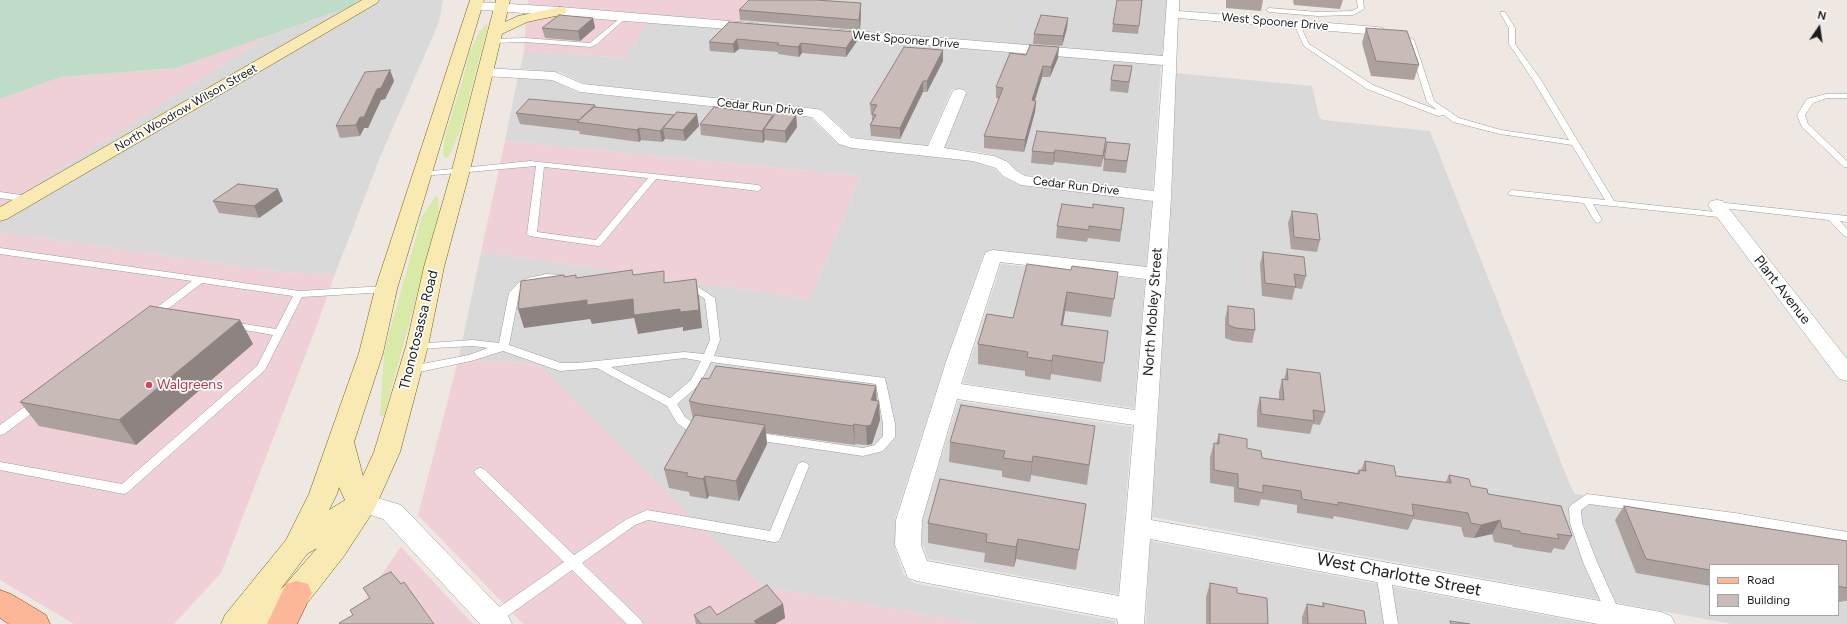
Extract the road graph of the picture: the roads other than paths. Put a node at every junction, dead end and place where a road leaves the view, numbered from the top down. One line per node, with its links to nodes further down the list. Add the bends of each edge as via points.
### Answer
1 (372, 0): 32 (main road, North Woodrow Wilson Street)
2 (1360, 0): 10 (lane, via 1361,9)
3 (477, 3): 4 (street); 26 (main road)
4 (502, 4): 7 (street); 15 (main road, Thonotosassa Road)
5 (1173, 7): 11 (street, West Spooner Drive); 16 (street, North Mobley Street)
6 (1269, 10): 10 (lane)
7 (560, 11): 9 (street); 15 (main road, via 523,19)
8 (1503, 13): 21 (lane, via 1512,28 1512,44)
9 (625, 16): 12 (street); 15 (lane, via 591,45)
10 (1320, 20): 11 (street, West Spooner Drive); 14 (street, West Spooner Drive)
11 (1297, 24): 20 (lane, via 1306,45 1370,87)
12 (767, 28)
13 (814, 32): 16 (street, West Spooner Drive)
14 (1385, 32): 20 (lane, via 1400,34 1411,40 1431,102)
15 (493, 36): 17 (main road, Thonotosassa Road)
16 (1169, 61): 31 (street, North Mobley Street)
17 (485, 72): 22 (street, Cedar Run Drive, via 555,76 580,88 816,113 845,141); 25 (main road, Thonotosassa Road)
18 (959, 93): 22 (street)
19 (1847, 96): 24 (lane, via 1826,96 1810,101 1801,115 1805,125)
20 (1456, 120): 21 (lane, via 1500,132)
21 (1575, 143): 34 (lane)
22 (934, 152): 31 (street, Cedar Run Drive, via 988,159 1002,165 1021,180)
23 (540, 164): 25 (lane); 27 (lane); 27 (lane, via 532,234 598,243)
24 (1847, 165)
25 (461, 170): 26 (lane); 53 (main road, Thonotosassa Road, via 434,267)
26 (423, 174): 46 (main road)
27 (654, 177): 28 (lane)
28 (758, 188)
29 (1512, 193): 33 (lane)
30 (0, 195): 32 (lane)
31 (1162, 197): 42 (street, North Mobley Street)
32 (28, 199): 36 (main road, North Woodrow Wilson Street)
33 (1587, 201): 34 (lane); 39 (lane)
34 (1611, 204): 35 (lane)
35 (1721, 210): 37 (lane); 58 (street, Plant Avenue)
36 (0, 215)
37 (1831, 217): 38 (lane); 40 (lane)
38 (1847, 219)
39 (1598, 220)
40 (1847, 234)
41 (0, 251): 44 (lane)
42 (1156, 274): 59 (street, via 993,256); 62 (street, North Mobley Street)
43 (575, 279): 54 (lane, via 546,277 521,285 514,293)
44 (200, 280): 47 (lane); 48 (lane)
45 (676, 285): 55 (lane, via 692,286 710,298 715,340)
46 (386, 289): 47 (lane); 66 (main road, via 371,353)
47 (299, 294): 52 (lane)
48 (156, 313): 49 (lane); 50 (lane)
49 (172, 316)
50 (144, 323)
51 (225, 324): 52 (lane)
52 (279, 333): 67 (lane, via 261,368 124,490)
53 (417, 346): 54 (lane, via 472,343); 57 (main road, Thonotosassa Road)
54 (503, 347): 56 (lane, via 560,366); 57 (lane, via 471,358)
55 (708, 358): 56 (lane, via 684,355); 61 (lane, via 695,382); 65 (lane, via 881,381 889,437 879,448 863,452)
56 (599, 365): 61 (lane)
57 (410, 370): 70 (main road, Thonotosassa Road, via 387,452)
58 (1847, 374)
59 (949, 390): 62 (street); 79 (street, via 909,520 908,545 917,570)
60 (44, 398): 63 (lane)
61 (671, 403): 64 (lane, via 681,420 692,428)
62 (1146, 419): 71 (street, North Mobley Street)
63 (0, 431)
64 (715, 431)
65 (739, 434)
66 (341, 442): 70 (main road, via 353,491); 73 (main road, via 323,494)
67 (0, 466)
68 (803, 466): 74 (lane, via 774,537 647,515 631,522)
69 (480, 472): 74 (lane)
70 (364, 503): 73 (main road, via 348,511); 76 (main road, Thonotosassa Road, via 334,548); 80 (street, via 392,512)
71 (1137, 527): 75 (street, West Charlotte Street); 79 (street, North Mobley Street)
72 (1847, 537): 78 (lane, via 1734,518 1587,499 1575,508 1576,523)
73 (296, 548): 82 (main road)
74 (573, 563): 80 (lane); 85 (lane)
75 (1383, 572): 78 (street, West Charlotte Street); 86 (lane)
76 (297, 594): 83 (main road, Thonotosassa Road); 84 (main road)
77 (0, 603): 81 (main road)
78 (1614, 615): 87 (street, West Charlotte Street)
79 (1131, 617)
80 (495, 621)
81 (35, 624)
82 (236, 624)
83 (263, 624)
84 (282, 624)
85 (636, 624)
86 (1391, 624)
87 (1661, 624)

